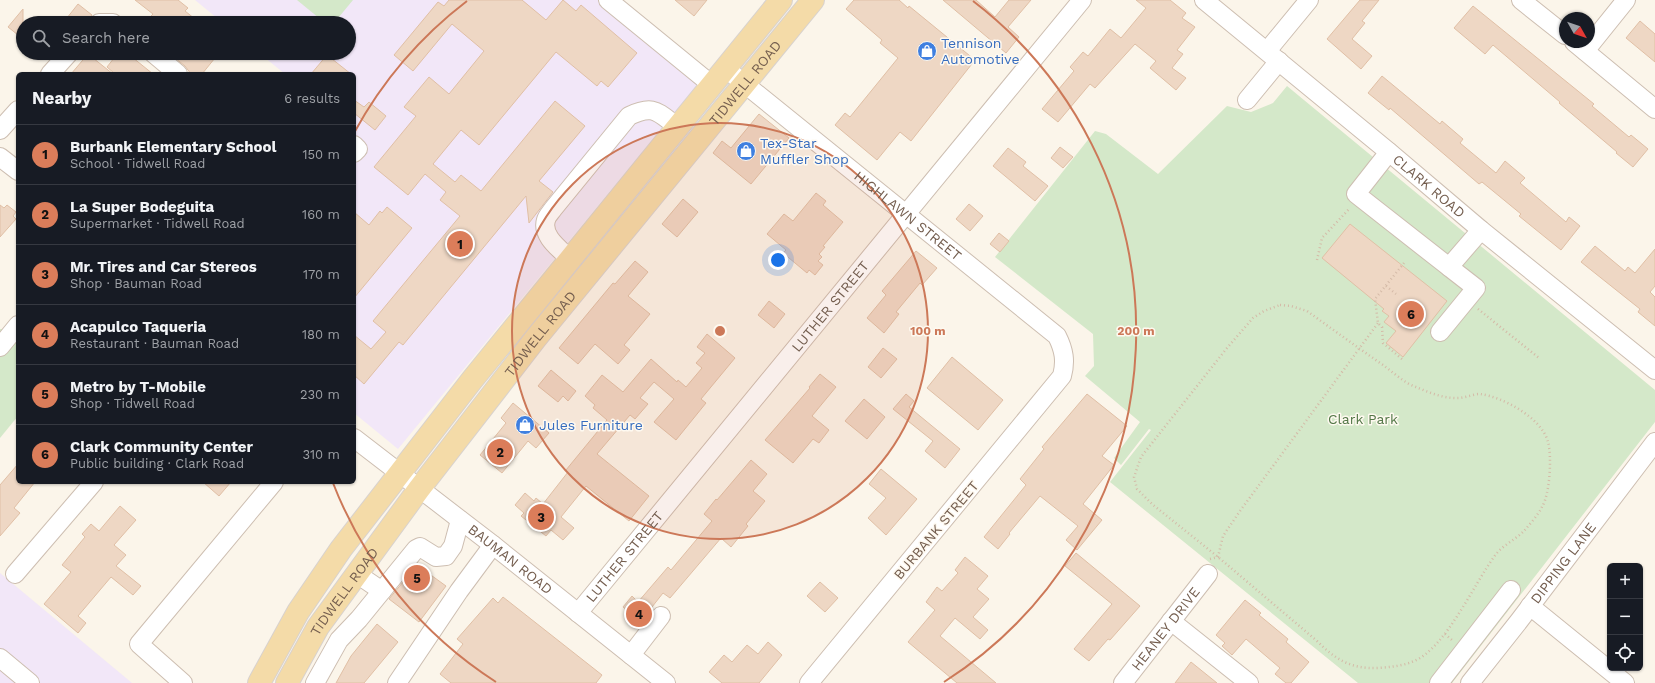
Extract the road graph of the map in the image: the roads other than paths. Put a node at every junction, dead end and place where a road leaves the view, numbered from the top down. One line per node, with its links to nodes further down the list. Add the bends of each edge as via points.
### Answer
1 (608, 0): 18 (street, HIGHLAWN STREET)
2 (813, 0): 9 (main road, TIDWELL ROAD)
3 (1082, 0): 30 (street, LUTHER STREET)
4 (1204, 0): 13 (street, CLARK ROAD)
5 (1309, 0): 13 (street)
6 (1521, 0): 10 (street)
7 (1626, 0): 11 (street)
8 (777, 2): 9 (street); 18 (main road, TIDWELL ROAD)
9 (797, 20): 19 (main road, TIDWELL ROAD)
10 (1559, 30)
11 (1595, 30)
12 (1581, 48): 21 (street)
13 (1273, 56): 20 (street); 25 (street, CLARK ROAD)
14 (63, 60): 16 (street)
15 (161, 60): 17 (street)
16 (52, 72)
17 (176, 72)
18 (718, 77): 19 (street, HIGHLAWN STREET); 23 (main road, TIDWELL ROAD)
19 (745, 84): 29 (main road, TIDWELL ROAD); 30 (street, HIGHLAWN STREET)
20 (1247, 100)
21 (1655, 109)
22 (16, 112): 24 (street)
23 (678, 127): 28 (main road, TIDWELL ROAD); 32 (street, via 652,110 642,110 629,116 546,220 546,232)
24 (0, 130)
25 (1389, 152): 31 (street, CLARK ROAD); 33 (street, via 1356,194)
26 (0, 157): 27 (street)
27 (16, 169)
28 (621, 196): 29 (main road); 32 (main road, TIDWELL ROAD)
29 (639, 213): 37 (main road, TIDWELL ROAD)
30 (906, 214): 40 (street, HIGHLAWN STREET, via 1057,336 1065,356); 56 (street, LUTHER STREET)
31 (1481, 230): 33 (street); 39 (street, CLARK ROAD)
32 (570, 259): 34 (main road, TIDWELL ROAD)
33 (1449, 266): 36 (street, via 1476,288)
34 (517, 325): 37 (main road); 43 (main road, TIDWELL ROAD)
35 (16, 327): 38 (street)
36 (1440, 332)
37 (536, 338): 46 (main road, TIDWELL ROAD)
38 (0, 347)
39 (1655, 370)
40 (1062, 376): 73 (street, BURBANK STREET)
41 (356, 440): 43 (street, BAUMAN ROAD)
42 (1655, 442): 54 (street, DIPPING LANE)
43 (400, 474): 46 (street, BAUMAN ROAD); 55 (main road, TIDWELL ROAD, via 341,549)
44 (92, 484): 49 (street)
45 (272, 484): 67 (street, via 138,644)
46 (420, 489): 47 (street, BAUMAN ROAD); 50 (main road, TIDWELL ROAD)
47 (460, 520): 48 (street, BAUMAN ROAD); 53 (street, via 454,546 446,556 436,556 420,547 416,549)
48 (493, 545): 56 (street, BAUMAN ROAD); 71 (street)
49 (15, 574)
50 (357, 574): 53 (street); 60 (main road, TIDWELL ROAD)
51 (1208, 574): 59 (street, HEANEY DRIVE)
52 (1511, 590): 58 (street)
53 (382, 591): 62 (street)
54 (1530, 606): 61 (street, DIPPING LANE); 65 (street)
55 (298, 612): 60 (main road); 68 (main road, TIDWELL ROAD)
56 (578, 613): 63 (street, BAUMAN ROAD)
57 (661, 616): 63 (street)
58 (1488, 619): 61 (street); 76 (street)
59 (1171, 621): 74 (street, HEANEY DRIVE); 75 (street)
60 (318, 627): 62 (street); 69 (main road, TIDWELL ROAD)
61 (1508, 635): 77 (street, DIPPING LANE)
62 (339, 640): 70 (street)
63 (631, 655): 72 (street, BAUMAN ROAD)
64 (0, 658): 66 (street)
65 (1615, 680)
66 (30, 683)
67 (183, 683)
68 (259, 683)
69 (287, 683)
70 (315, 683)
71 (397, 683)
72 (666, 683)
73 (809, 683)
74 (1123, 683)
75 (1249, 683)
76 (1439, 683)
77 (1470, 683)

